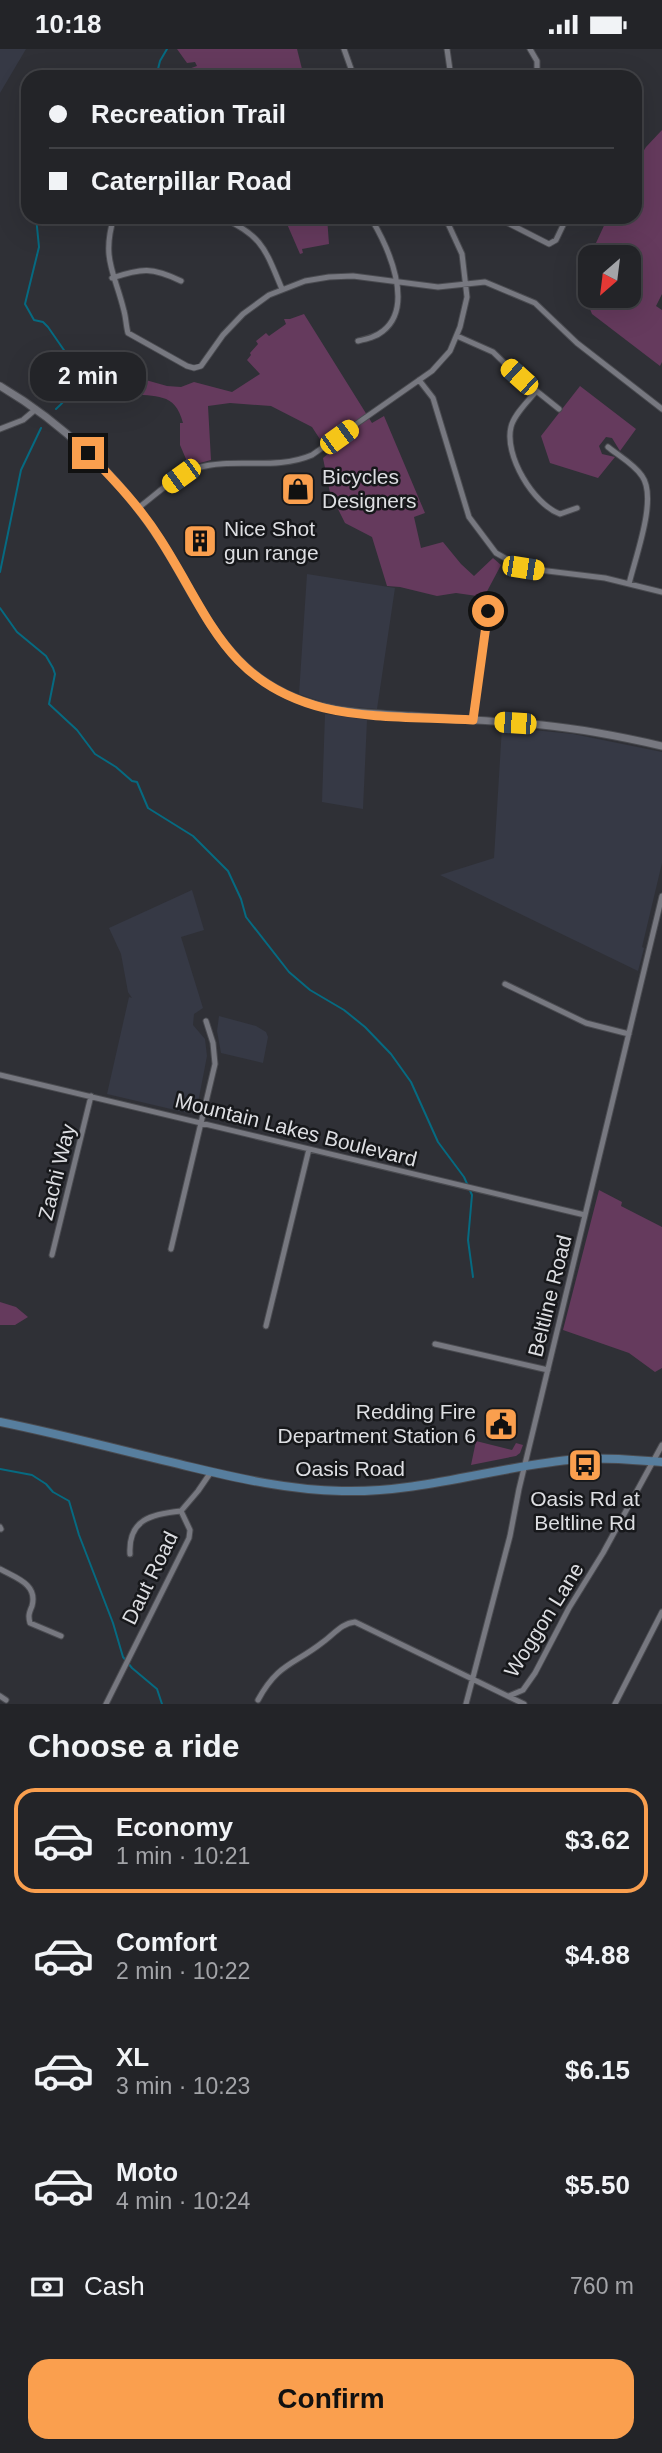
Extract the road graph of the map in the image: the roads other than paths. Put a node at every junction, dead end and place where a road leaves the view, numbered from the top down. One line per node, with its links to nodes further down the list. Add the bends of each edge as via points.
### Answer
1 (344, 49): 4 (street)
2 (447, 49): 5 (street)
3 (530, 49): 6 (street)
4 (352, 70)
5 (450, 70)
6 (537, 70)
7 (113, 224): 13 (street, via 108,247)
8 (237, 224): 17 (street, via 259,240)
9 (374, 224): 15 (street)
10 (448, 224): 16 (street, via 460,249)
11 (510, 224): 12 (street, via 549,244)
12 (564, 224)
13 (113, 278): 14 (street, via 147,269); 17 (street, via 131,336 194,368 203,364 243,314)
14 (181, 282)
15 (397, 282): 16 (street, via 438,287); 17 (street, via 329,277); 19 (street, via 390,324 378,335)
16 (466, 284): 18 (street, via 467,300); 25 (street, via 489,283 535,303 577,343)
17 (282, 289)
18 (457, 337): 20 (street, via 441,362); 22 (street, via 493,352)
19 (358, 341)
20 (419, 380): 28 (street, via 312,455 287,463 196,468); 30 (street, via 435,403 469,517 496,553 523,568)
21 (0, 386): 23 (street)
22 (536, 391): 24 (street); 29 (street, via 510,430 517,465 531,492 548,508 559,513)
23 (36, 409): 26 (street); 28 (street, via 88,453)
24 (559, 409)
25 (662, 409)
26 (0, 429)
27 (608, 447): 30 (street, via 640,473 648,492)
28 (138, 508): 33 (street, via 219,639 268,684 301,701 337,711)
29 (577, 508)
30 (629, 584): 31 (street)
31 (662, 592)
32 (488, 611): 33 (street)
33 (473, 720): 34 (street, via 581,729)
34 (662, 746)
35 (662, 895): 38 (street, Beltline Road)
36 (505, 984): 38 (street, via 586,1023)
37 (206, 1021): 41 (street, via 215,1064)
38 (629, 1034): 43 (street, Beltline Road)
39 (0, 1075): 40 (street, Mountain Lakes Boulevard)
40 (92, 1096): 41 (street, Mountain Lakes Boulevard); 45 (street, Zachi Way)
41 (200, 1123): 42 (street, Mountain Lakes Boulevard); 44 (street)
42 (309, 1149): 43 (street, Mountain Lakes Boulevard); 46 (street)
43 (585, 1216): 48 (street, Beltline Road)
44 (171, 1248)
45 (52, 1255)
46 (266, 1326)
47 (435, 1344): 48 (street)
48 (548, 1370): 52 (street, Beltline Road)
49 (0, 1422): 53 (main road, Oasis Road)
50 (662, 1445): 51 (street, Woggon Lane)
51 (658, 1462): 52 (main road, Oasis Road, via 590,1459); 60 (street, Woggon Lane, via 535,1673 523,1690)
52 (524, 1467): 53 (main road, Oasis Road, via 368,1491 284,1487); 59 (street, Beltline Road)
53 (211, 1472): 54 (street, Daut Road)
54 (181, 1511): 55 (street, via 155,1514 142,1522 132,1535); 62 (street, Daut Road, via 189,1538)
55 (130, 1554)
56 (0, 1570): 58 (street, via 33,1590 30,1623)
57 (662, 1612): 65 (street)
58 (61, 1636)
59 (472, 1678): 60 (street); 61 (street, via 355,1622 346,1623 292,1661); 63 (street, Beltline Road)
60 (508, 1696): 64 (street)
61 (258, 1700)
62 (106, 1704)
63 (466, 1704)
64 (524, 1704)
65 (615, 1704)

